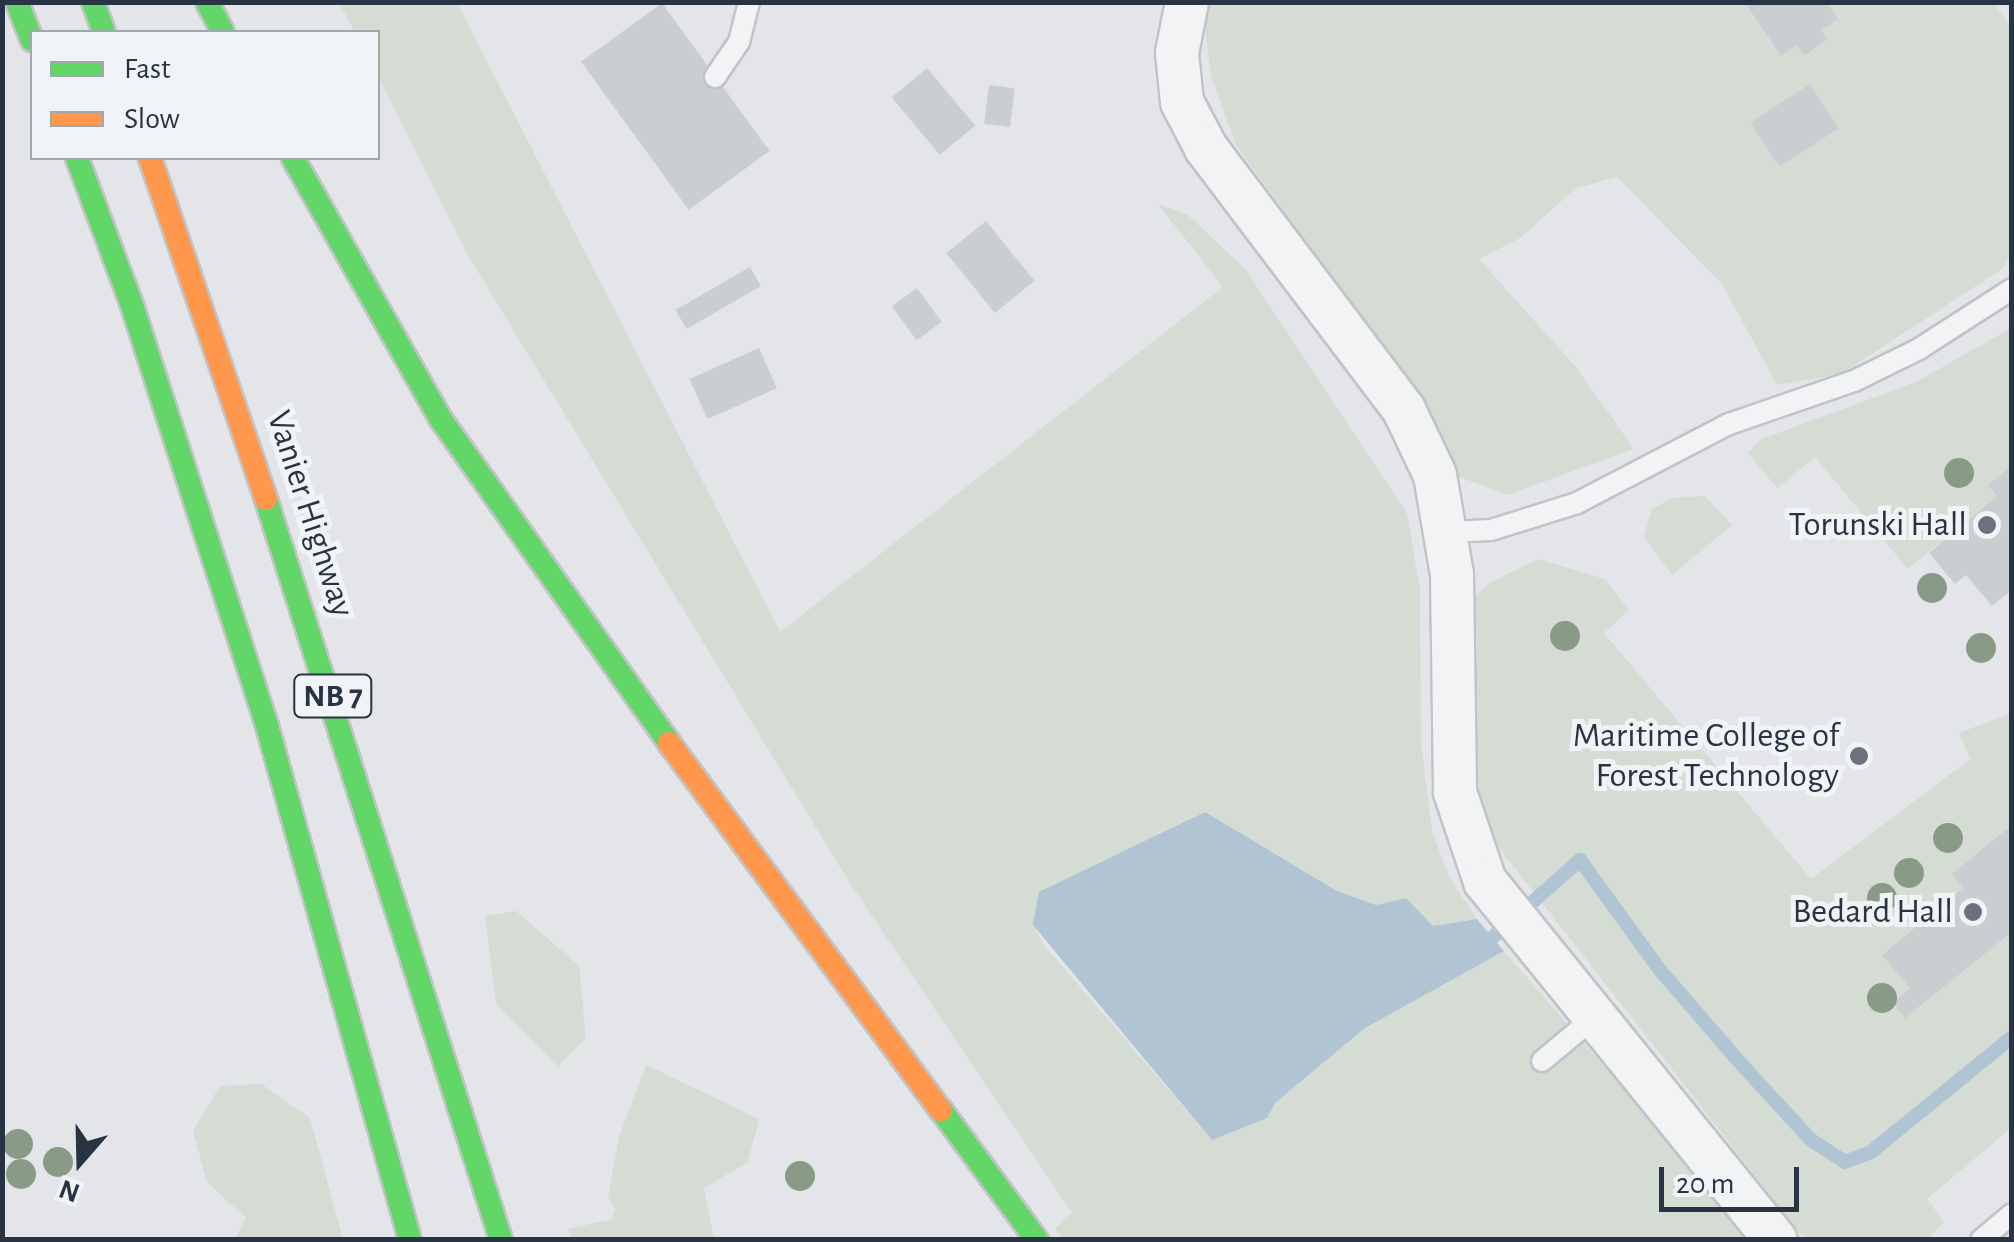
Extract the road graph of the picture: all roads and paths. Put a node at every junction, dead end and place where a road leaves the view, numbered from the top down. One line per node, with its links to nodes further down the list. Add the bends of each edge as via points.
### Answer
1 (17, 2): 8 (highway)
2 (93, 2): 6 (highway)
3 (207, 2): 7 (highway)
4 (749, 2): 9 (lane, via 739,42)
5 (1187, 2): 14 (street, via 1177,53 1182,102 1206,148 1404,410 1435,475)
6 (103, 30)
7 (223, 30)
8 (30, 35)
9 (715, 77)
10 (77, 160): 18 (highway, NB 7, via 132,306 266,722)
11 (151, 160): 19 (highway, Vanier Highway / NB 7, via 345,733)
12 (294, 160): 20 (highway, via 440,418)
13 (2012, 290): 14 (lane, via 1854,381 1729,424 1577,503 1492,530)
14 (1448, 532): 15 (street, via 1455,792 1486,881)
15 (1596, 1016): 16 (lane); 21 (street)
16 (1542, 1061)
17 (2012, 1214): 22 (lane)
18 (410, 1240)
19 (501, 1240)
20 (1036, 1240)
21 (1776, 1240)
22 (1981, 1240)

